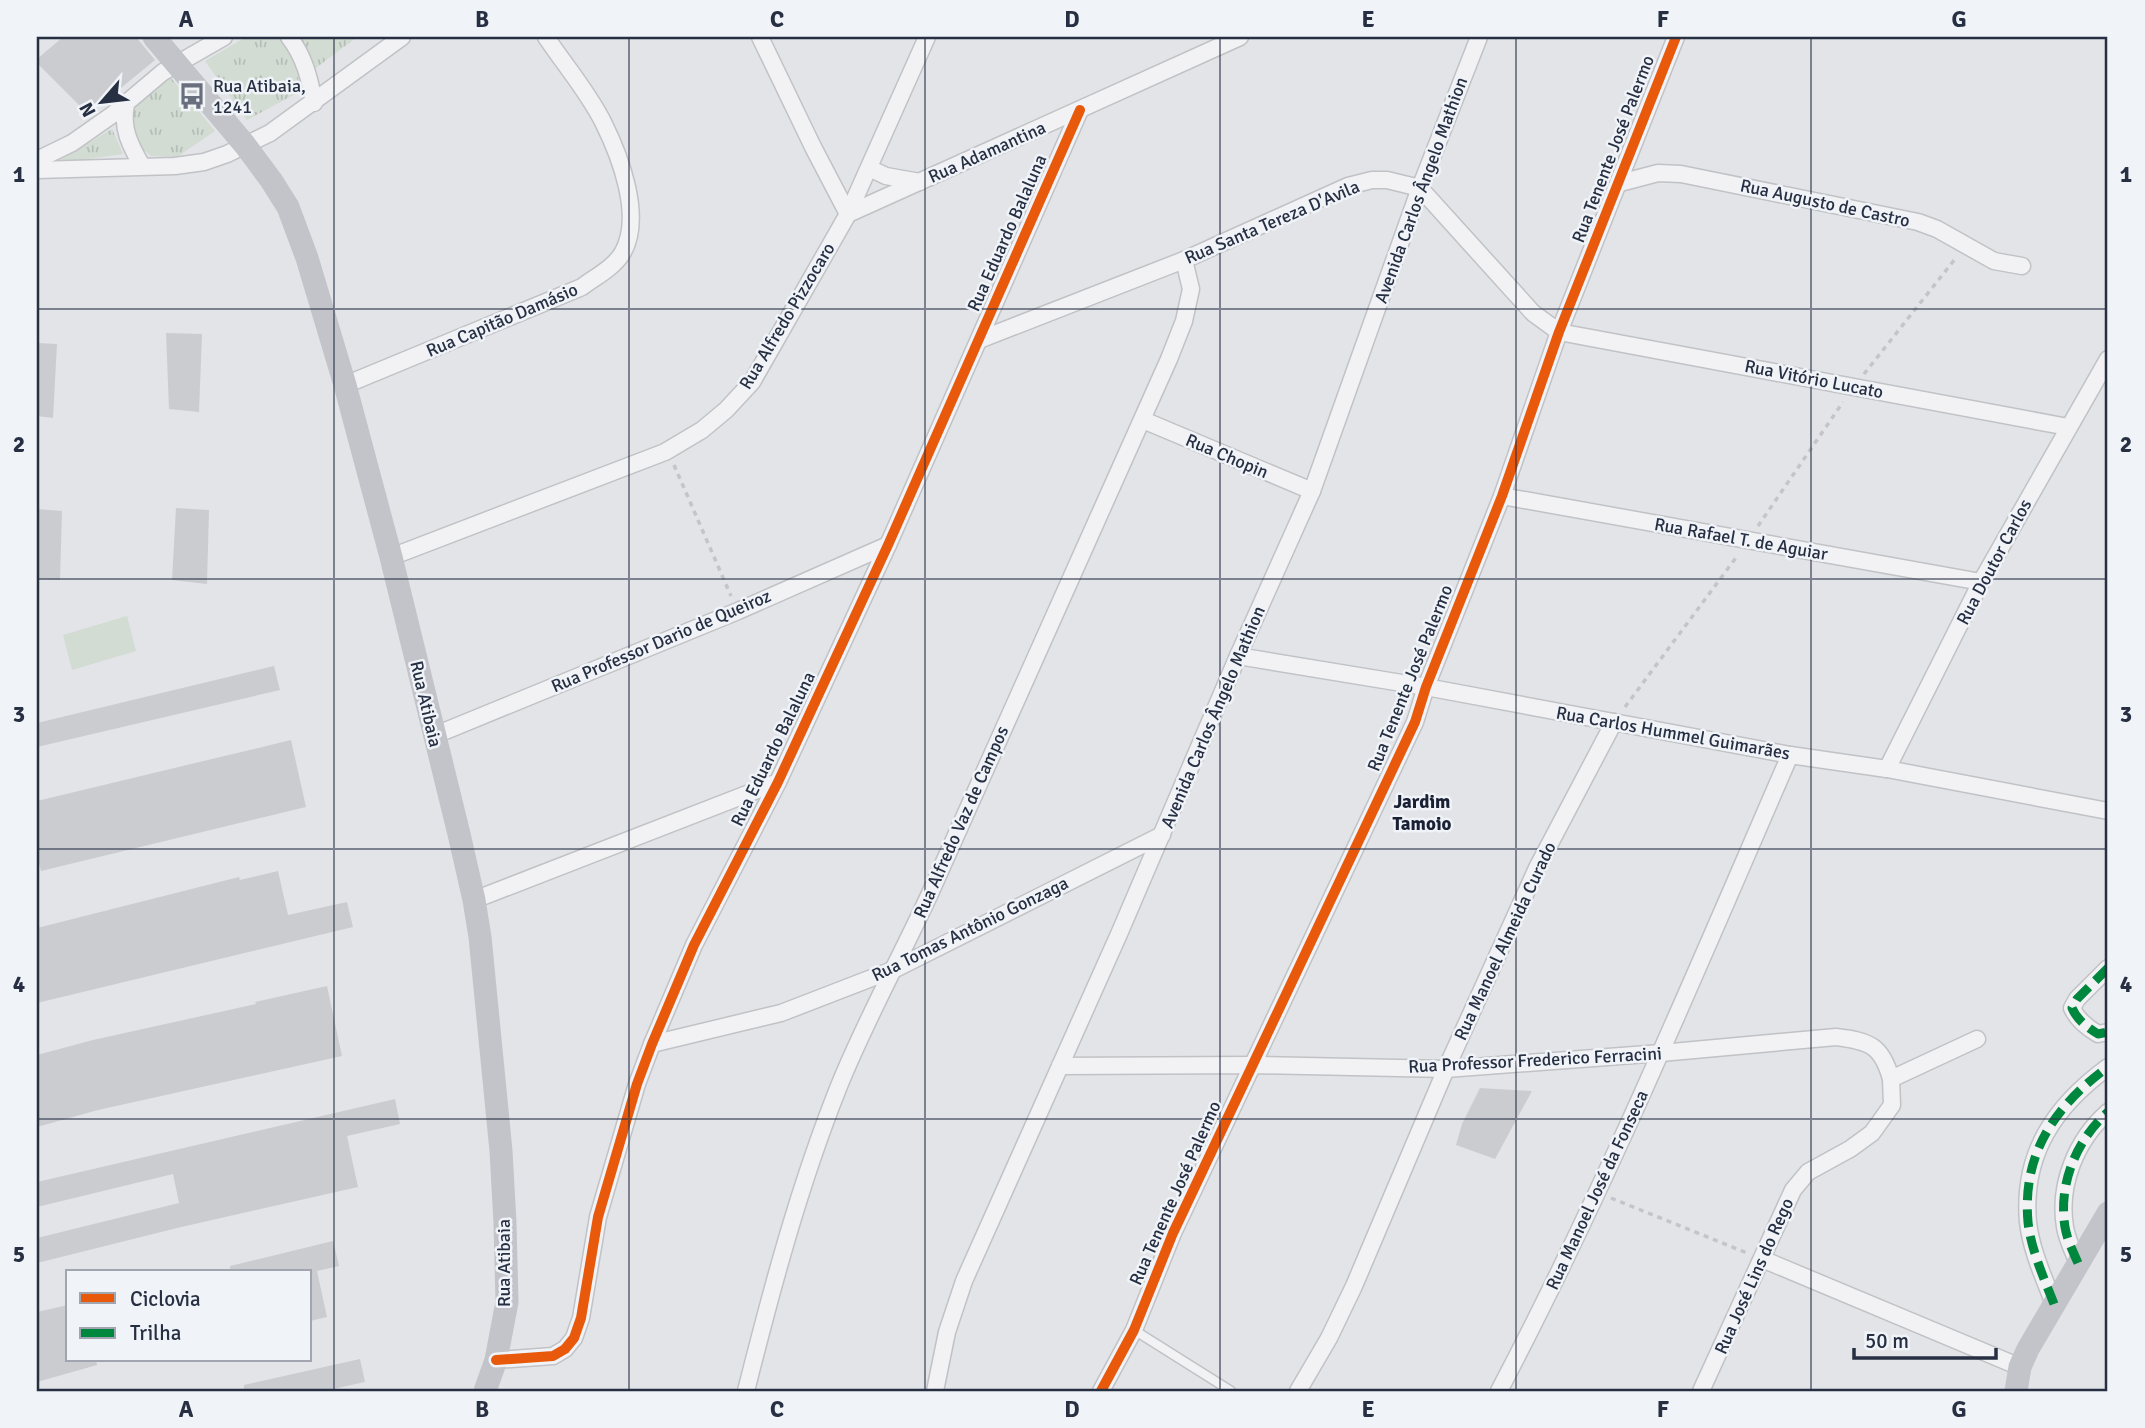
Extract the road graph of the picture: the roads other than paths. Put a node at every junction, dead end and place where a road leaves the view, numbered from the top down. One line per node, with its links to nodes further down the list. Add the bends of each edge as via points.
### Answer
1 (154, 37): 11 (main road, Rua Atibaia)
2 (223, 37): 11 (street)
3 (289, 37): 12 (street, via 303,60)
4 (402, 37): 12 (street)
5 (546, 37): 29 (street, Rua Capitão Damásio, via 603,121 624,179 632,218 623,252 582,287)
6 (761, 37): 23 (street)
7 (927, 37): 18 (street, Rua Alfredo Pizzocaro)
8 (1240, 37): 14 (street, Rua Adamantina)
9 (1479, 37): 22 (street, Avenida Carlos Ângelo Mathion)
10 (1676, 37): 21 (street, Rua Tenente José Palermo)
11 (176, 63): 13 (street); 15 (main road, Rua Atibaia)
12 (314, 103): 15 (street)
13 (126, 104): 16 (street, via 72,143); 17 (street, via 125,131)
14 (1080, 110): 20 (street, Rua Adamantina); 27 (street, Rua Eduardo Balaluna)
15 (245, 145): 17 (street, via 204,162); 29 (main road, Rua Atibaia, via 288,207)
16 (37, 160)
17 (142, 166): 19 (street)
18 (869, 168): 20 (street); 23 (street, Rua Alfredo Pizzocaro)
19 (37, 170)
20 (920, 182): 23 (street, Rua Adamantina)
21 (1620, 183): 25 (street, Rua Augusto de Castro, via 1658,173 1681,174 1917,222 1994,261); 26 (street, Rua Tenente José Palermo)
22 (1420, 188): 24 (street, Rua Santa Tereza D'Avila, via 1387,180 1348,186); 26 (street, via 1533,313); 32 (street, Avenida Carlos Ângelo Mathion)
23 (848, 214): 35 (street, Rua Alfredo Pizzocaro, via 752,382 702,430 665,452)
24 (1184, 260): 27 (street, Rua Santa Tereza D'Avila); 30 (street, Rua Alfredo Vaz de Campos, via 1191,289 1184,321)
25 (2022, 266)
26 (1559, 332): 31 (street, Rua Vitório Lucato); 33 (street, Rua Tenente José Palermo)
27 (979, 340): 34 (street, Rua Eduardo Balaluna)
28 (2108, 359): 31 (street, Rua Doutor Carlos)
29 (345, 385): 35 (main road, Rua Atibaia)
30 (1143, 420): 32 (street, Rua Chopin); 48 (street, Rua Alfredo Vaz de Campos)
31 (2068, 427): 36 (street, Rua Doutor Carlos)
32 (1312, 491): 37 (street, Avenida Carlos Ângelo Mathion)
33 (1502, 496): 36 (street, Rua Rafael T. de Aguiar); 38 (street, Rua Tenente José Palermo)
34 (888, 545): 40 (street, Rua Professor Dario de Queiroz); 43 (street, Rua Eduardo Balaluna)
35 (391, 557): 40 (main road, Rua Atibaia)
36 (1981, 582): 42 (street, Rua Doutor Carlos)
37 (1238, 656): 38 (street, Rua Carlos Hummel Guimarães); 45 (street, Avenida Carlos Ângelo Mathion)
38 (1426, 687): 39 (street, Rua Carlos Hummel Guimarães); 53 (street, Rua Tenente José Palermo, via 1415,722)
39 (1614, 722): 41 (street, Rua Carlos Hummel Guimarães); 56 (street, Rua Manoel Almeida Curado, via 1537,868)
40 (433, 736): 46 (main road, Rua Atibaia)
41 (1790, 755): 42 (street, Rua Carlos Hummel Guimarães); 52 (street, Rua Manoel José da Fonseca)
42 (1887, 769): 44 (street, Rua Carlos Hummel Guimarães)
43 (778, 782): 46 (street); 51 (street, Rua Eduardo Balaluna, via 694,945)
44 (2108, 811)
45 (1162, 835): 48 (street, Rua Tomas Antônio Gonzaga); 54 (street, Avenida Carlos Ângelo Mathion)
46 (474, 900): 64 (main road, Rua Atibaia, via 491,1037 505,1223 507,1302)
47 (2108, 968): 49 (street, via 2072,1008 2093,1031)
48 (895, 969): 51 (street, Rua Tomas Antônio Gonzaga, via 780,1013); 67 (street, Rua Alfredo Vaz de Campos, via 866,1023 806,1173)
49 (2108, 1032)
50 (1978, 1039): 57 (street)
51 (652, 1044): 64 (street, Rua Eduardo Balaluna, via 598,1217 574,1338 553,1356)
52 (1661, 1053): 56 (street, Rua Professor Frederico Ferracini); 57 (street, Rua Professor Frederico Ferracini, via 1836,1037 1875,1047); 72 (street, Rua Manoel José da Fonseca)
53 (1254, 1065): 54 (street, Rua Professor Frederico Ferracini); 56 (street, Rua Professor Frederico Ferracini); 63 (street, Rua Tenente José Palermo, via 1173,1233)
54 (1060, 1066): 68 (street, Avenida Carlos Ângelo Mathion, via 964,1282 947,1332)
55 (2108, 1067): 62 (street, via 2060,1109 2041,1142 2028,1185 2028,1224)
56 (1446, 1069): 71 (street, Rua Manoel Almeida Curado, via 1354,1286)
57 (1891, 1079): 60 (street, Rua José Lins do Rego, via 1892,1105 1883,1121 1850,1149 1808,1172 1793,1190)
58 (2108, 1112): 61 (street, via 2085,1140 2062,1199 2065,1230)
59 (2108, 1213): 61 (main road)
60 (1762, 1259): 65 (street); 73 (street, Rua José Lins do Rego)
61 (2078, 1263): 62 (main road)
62 (2054, 1304): 65 (main road)
63 (1134, 1330): 69 (street, Rua Tenente José Palermo); 70 (lane)
64 (496, 1360): 66 (main road, Rua Atibaia)
65 (2020, 1367): 74 (main road)
66 (485, 1391)
67 (746, 1391)
68 (935, 1391)
69 (1101, 1391)
70 (1231, 1391)
71 (1298, 1391)
72 (1499, 1391)
73 (1702, 1391)
74 (2016, 1391)

